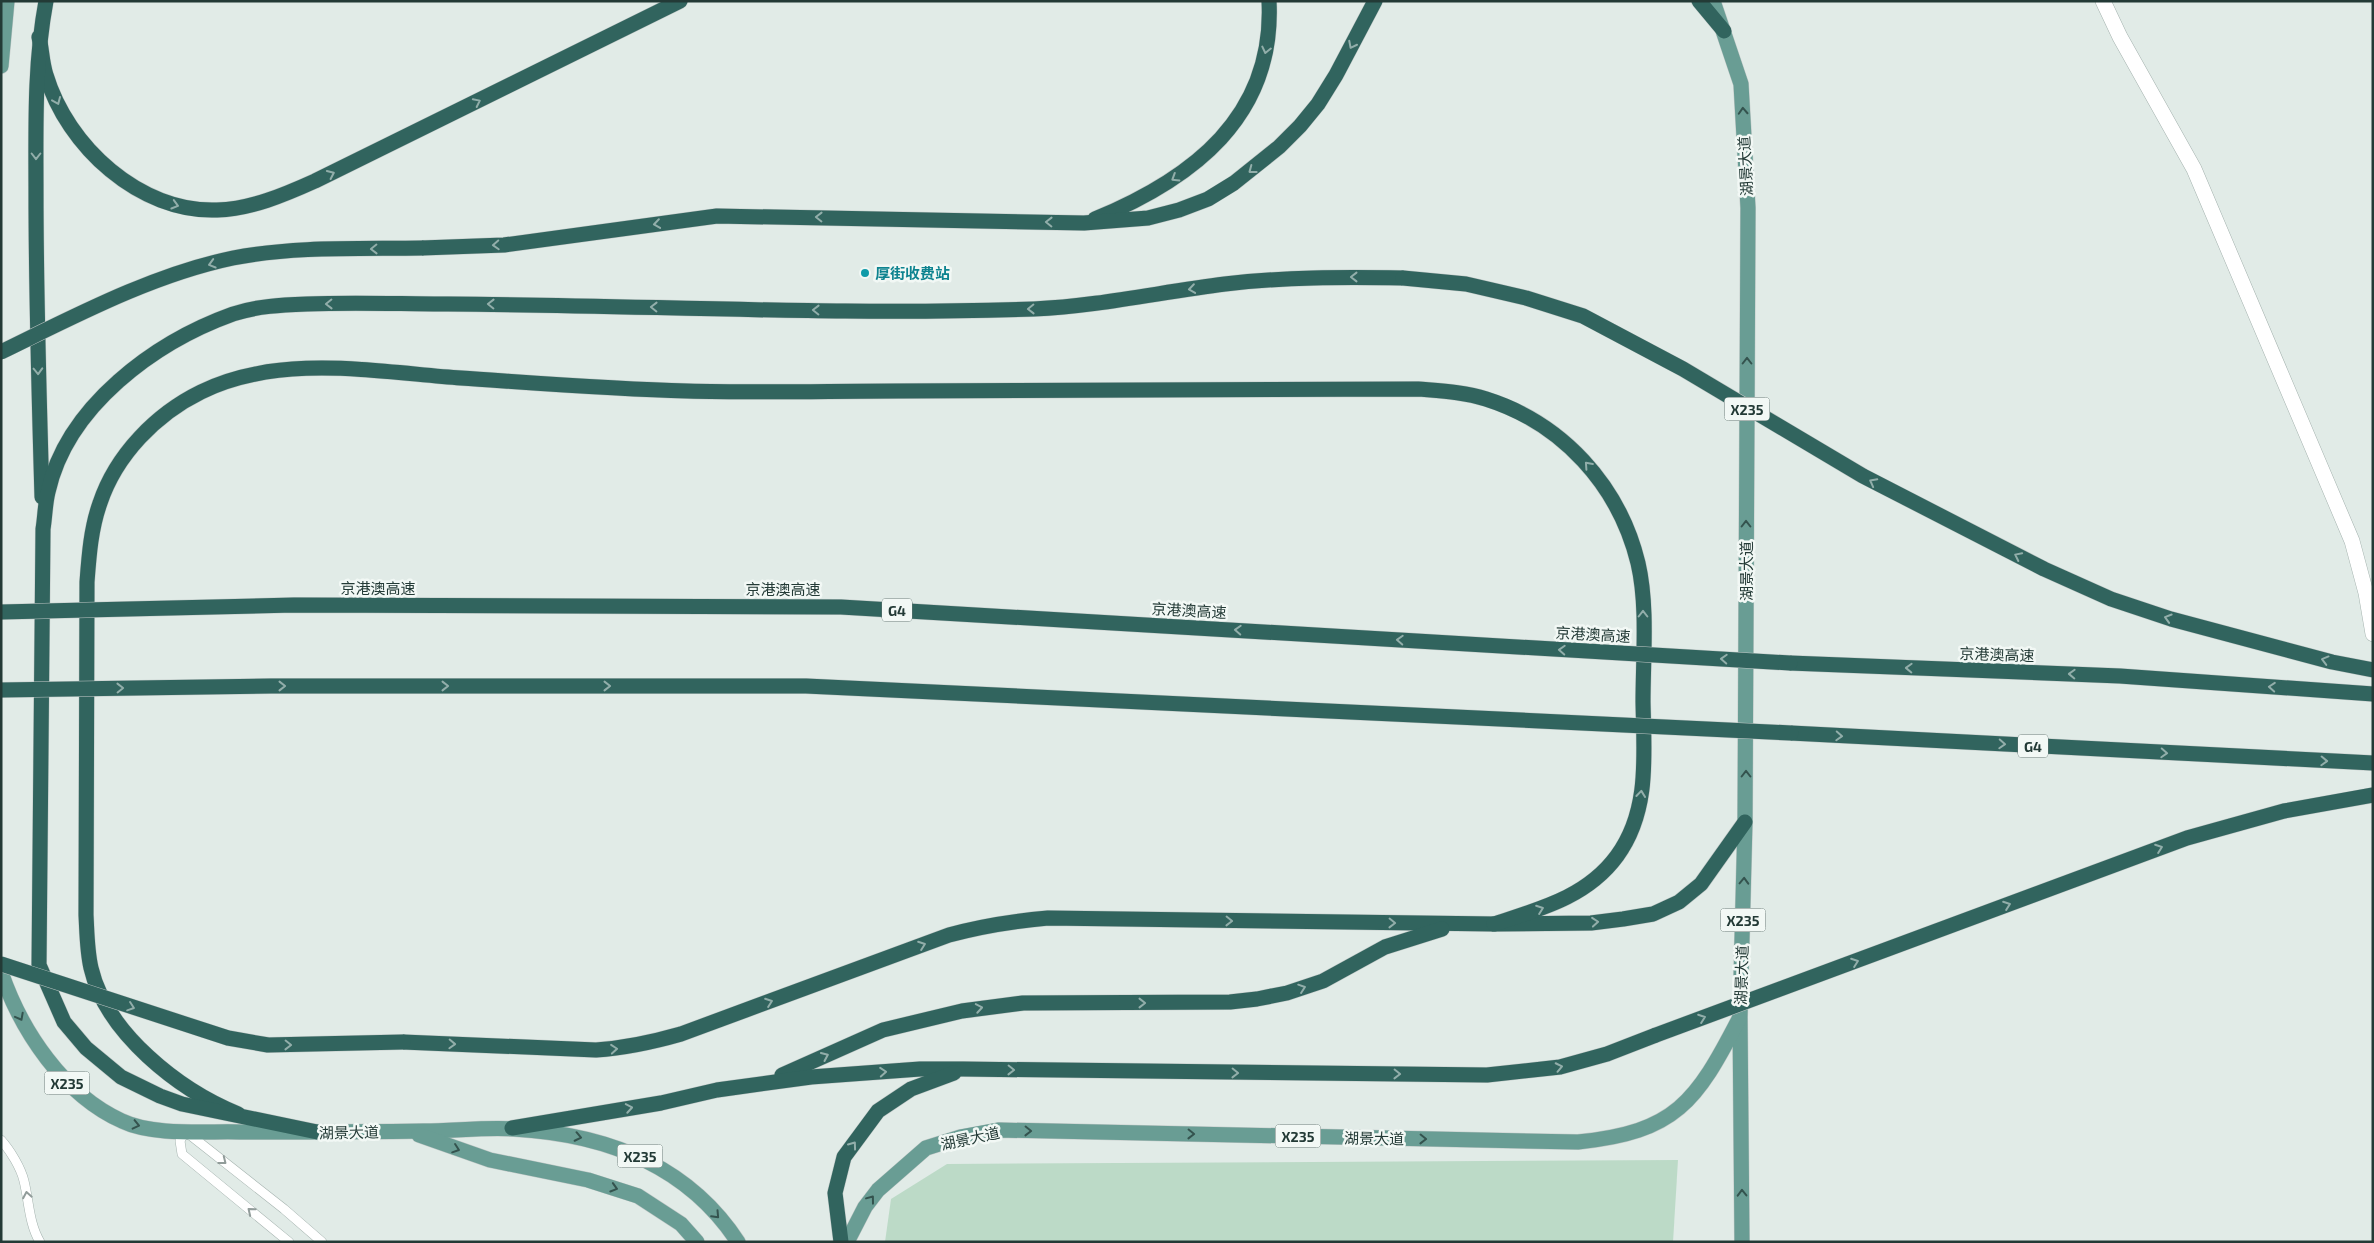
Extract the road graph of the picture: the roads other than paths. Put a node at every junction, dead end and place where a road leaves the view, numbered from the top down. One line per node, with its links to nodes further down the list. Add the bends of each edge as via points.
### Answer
1 (7, 1): 11 (main road)
2 (46, 1): 10 (highway)
3 (680, 1): 10 (highway, one-way to 3, via 46,75 60,108 83,143 108,168 138,189 170,204 193,210 217,210 250,205 314,181)
4 (1269, 1): 12 (highway, one-way to 12, via 1270,33 1262,66 1253,92 1237,120 1181,175 1138,200)
5 (1375, 1): 12 (highway, one-way to 12, via 1318,104 1300,126 1256,167 1208,198 1179,210 1148,218)
6 (1699, 1): 9 (highway)
7 (1713, 1): 9 (main road, 湖景大道 / X235)
8 (2103, 1): 16 (street, via 2120,38 2198,178 2352,541)
9 (1724, 31): 22 (main road, 湖景大道 / X235, one-way to 9, via 1748,208 1741,84)
10 (40, 37): 14 (highway, one-way to 14, via 36,112 36,290)
11 (1, 66)
12 (1084, 223): 13 (highway, one-way to 13, bridge, via 717,216 504,244 292,251 233,258 136,290)
13 (1, 352)
14 (43, 529): 17 (highway, one-way to 14, bridge, via 2171,618 2111,598 2044,569 1862,476 1683,369 1583,316 1466,284 1403,278 1270,279 1035,309 865,311 344,304 237,312 172,342 142,362 96,404 59,459 48,491); 30 (highway, via 39,965 64,1022 86,1048 121,1076 182,1104)
15 (1, 612): 19 (highway, 京港澳高速 / G4, one-way to 15, bridge, via 2120,676 1790,663 841,607 294,606)
16 (2373, 634)
17 (2373, 670)
18 (1, 690): 20 (highway, G4, one-way to 20, bridge, via 272,686 806,686)
19 (2373, 694)
20 (2373, 763)
21 (2373, 795): 28 (highway, one-way to 21, bridge, via 1487,1076 1560,1067 1606,1054 2187,838 2284,811)
22 (1745, 822): 24 (highway, one-way to 22, via 1591,923 1653,914 1679,902 1701,884); 27 (main road, 湖景大道 / X235, one-way to 22)
23 (1465, 924): 24 (highway); 25 (highway, one-way to 23, bridge, via 228,1038 268,1045 403,1042 596,1050 619,1049 681,1034 949,935 1012,921 1048,918); 29 (highway, one-way to 23, via 883,1030 992,1005 1230,1002 1287,993 1323,981 1385,947)
24 (1494, 924): 30 (highway, one-way to 30, via 1575,894 1599,876 1617,856 1633,828 1642,799 1644,764 1643,598 1629,532 1615,501 1573,448 1546,427 1517,411 1485,398 1452,391 1418,389 687,391 339,370 277,371 202,391 165,415 141,437 119,464 100,503 87,582 86,915 91,969 102,998 136,1045 200,1096)
25 (1, 964)
26 (1, 972): 32 (main road, 湖景大道 / X235, one-way to 32, via 27,1030 62,1079 122,1122 163,1131)
27 (1740, 1017): 42 (main road, 湖景大道 / X235, one-way to 27, via 878,1190 926,1148 999,1130 1578,1142 1610,1138 1640,1130 1666,1118 1687,1103 1702,1085); 43 (main road, one-way to 27)
28 (962, 1069): 29 (highway, one-way to 28, via 820,1076); 41 (highway, one-way to 28, via 835,1193 844,1157 878,1112 911,1089)
29 (764, 1083): 31 (highway, one-way to 29)
30 (238, 1114): 34 (highway)
31 (512, 1128): 33 (main road, 湖景大道 / X235); 40 (main road, 湖景大道 / X235, one-way to 40, via 578,1136 641,1156 692,1190)
32 (184, 1131): 34 (main road, 湖景大道 / X235); 37 (lane, one-way to 32, via 182,1154 179,1146); 38 (lane, one-way to 38)
33 (411, 1131): 34 (main road, 湖景大道 / X235); 39 (main road, one-way to 39, via 490,1160 588,1180 638,1196 681,1224)
34 (322, 1132)
35 (1, 1140): 36 (lane, one-way to 35, via 29,1209 24,1179)
36 (40, 1242)
37 (289, 1242)
38 (322, 1242)
39 (697, 1242)
40 (738, 1242)
41 (841, 1242)
42 (847, 1242)
43 (1742, 1242)

